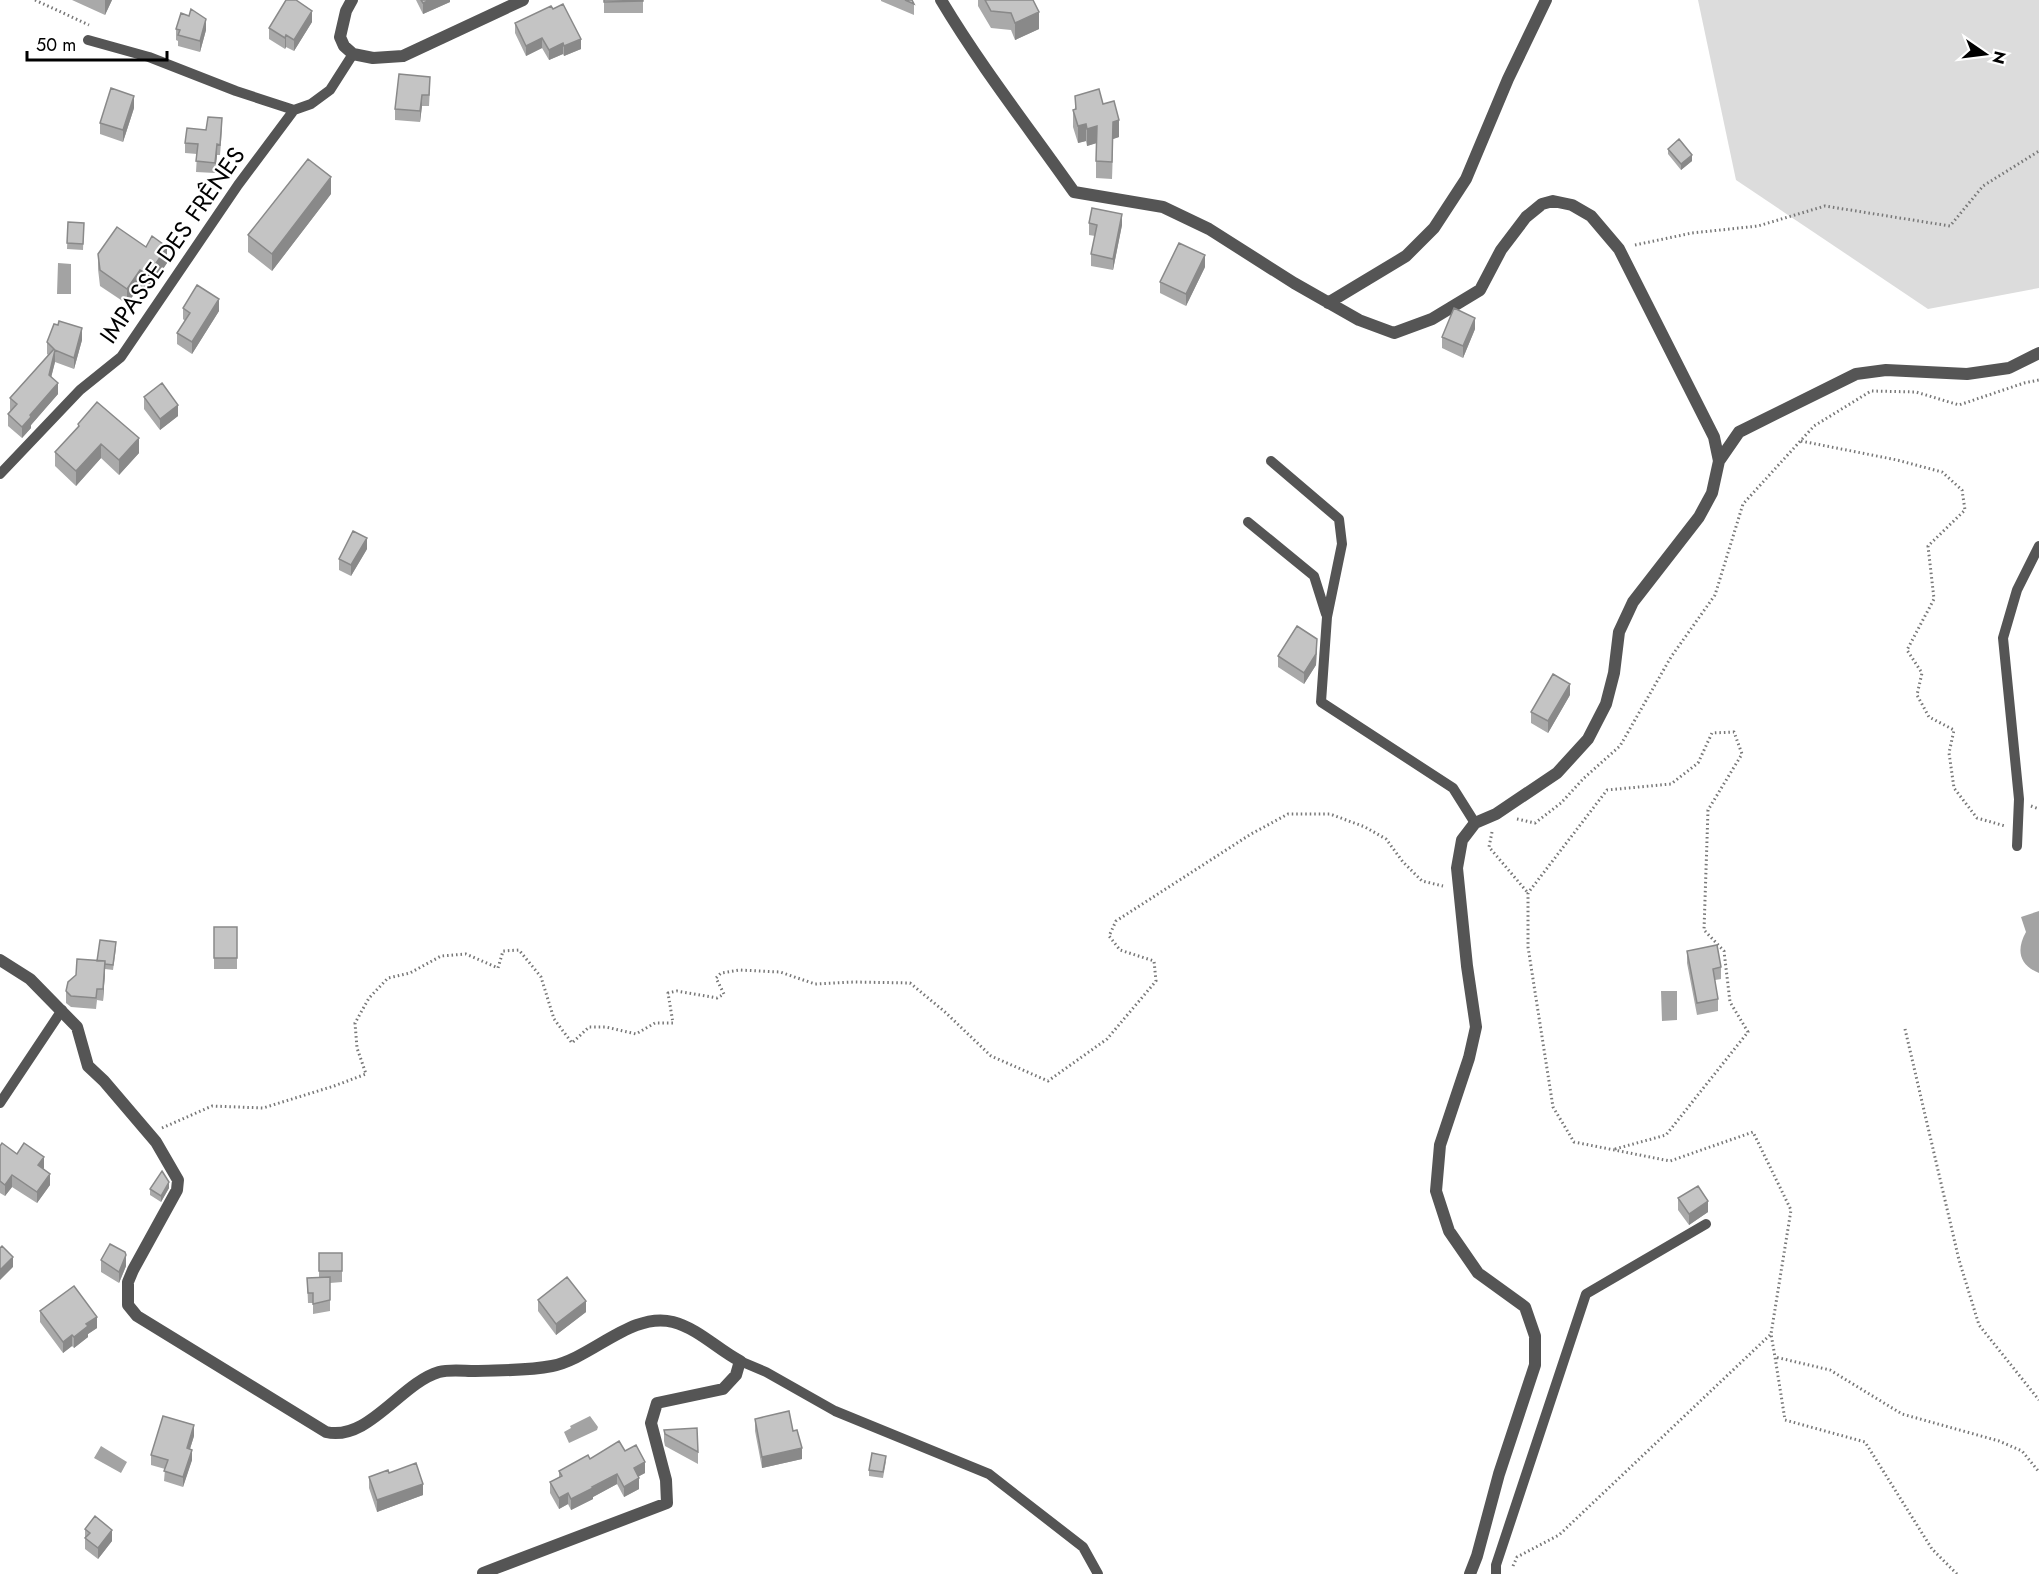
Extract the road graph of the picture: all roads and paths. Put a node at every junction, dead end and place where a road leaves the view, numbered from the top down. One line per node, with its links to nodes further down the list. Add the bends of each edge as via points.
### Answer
1 (352, 0): 6 (street, via 340,37)
2 (523, 0): 6 (street, via 403,56 374,58)
3 (941, 0): 10 (street, via 992,80 1074,192 1163,207 1209,229)
4 (1546, 0): 10 (street, via 1466,179 1434,228 1406,256)
5 (88, 40): 7 (lane, via 149,57)
6 (352, 54): 7 (lane, via 330,90 311,104)
7 (294, 110): 16 (lane, IMPASSE DES FRÊNES, via 121,357 80,390)
8 (2039, 150): 9 (path, via 1983,186 1950,226 1825,206 1758,226 1692,233)
9 (1619, 249): 10 (street, via 1591,216 1553,201 1542,204 1526,218 1501,250 1480,290 1432,319 1394,333); 15 (street, via 1714,437)
10 (1328, 303)
11 (2039, 353): 15 (street, via 2008,368 1967,374 1886,370 1856,374 1739,432)
12 (2039, 380): 13 (path, via 1959,405 1916,392 1871,391 1814,426)
13 (1801, 441): 20 (path, via 1743,504 1715,595 1671,657 1620,746 1535,823); 22 (path, via 1897,459 1942,472 1962,490 1965,510 1928,546 1934,599 1907,650 1922,673 1917,695 1929,717 1954,730 1949,753 1954,788 1977,818)
14 (1271, 461): 19 (lane, via 1339,519 1342,544)
15 (1719, 461): 20 (street, via 1712,493 1699,517 1633,602 1619,632 1606,704 1588,740 1557,773)
16 (0, 474)
17 (1248, 522): 19 (lane, via 1314,576)
18 (2039, 546): 22 (lane, via 2017,590 2003,638 2019,799)
19 (1327, 617): 21 (lane, via 1321,702 1453,788)
20 (1496, 814): 21 (street); 25 (path, via 1489,847)
21 (1475, 823): 24 (street, via 1462,840 1457,868)
22 (2018, 830): 23 (lane)
23 (2017, 846)
24 (1459, 890): 30 (path, via 1422,881 1386,839 1365,827 1330,814 1288,814 1116,921 1109,936 1120,950 1154,961 1156,981 1107,1039 1048,1081 991,1056 910,983 815,984 780,972 721,973 716,978 724,994 717,998 668,993 673,1023 655,1023 636,1034 589,1027 572,1043 554,1019 541,977 519,950 503,951 498,968 466,954 441,956 410,973 388,978 369,998 354,1023 366,1074 263,1108 212,1106); 40 (street, via 1476,1027 1440,1144 1437,1191 1449,1232 1478,1273 1525,1307 1535,1336 1535,1365)
25 (1528, 893): 31 (path, via 1528,947 1553,1107 1574,1142); 31 (path, via 1607,790 1671,784 1698,763 1712,733 1734,732 1742,754 1708,810 1704,930 1724,951 1730,1002 1748,1032 1666,1136)
26 (0, 960): 27 (street, via 30,979)
27 (62, 1010): 29 (lane); 30 (street, via 77,1027 88,1066)
28 (1905, 1029): 36 (path, via 1959,1260 1979,1324)
29 (0, 1102)
30 (149, 1134): 35 (street, via 178,1180 177,1190 133,1270 128,1282 128,1305 137,1316 326,1432 337,1435 371,1420 439,1372 554,1366 587,1353 629,1328 656,1320 673,1322 695,1332)
31 (1615, 1149): 33 (path, via 1670,1161 1753,1132 1791,1210)
32 (1706, 1224): 41 (lane, via 1586,1294)
33 (1771, 1334): 34 (path); 42 (path, via 1559,1535 1517,1557)
34 (1775, 1357): 37 (path, via 1830,1370 1902,1414 2022,1451); 43 (path, via 1785,1420 1865,1442 1932,1549)
35 (740, 1361): 38 (street, via 736,1375 723,1389 657,1403 651,1423 666,1480 667,1503); 39 (lane, via 835,1411 990,1474 1083,1547)
36 (2039, 1400)
37 (2039, 1472)
38 (483, 1573)
39 (1098, 1574)
40 (1470, 1574)
41 (1496, 1574)
42 (1509, 1574)
43 (1957, 1574)

